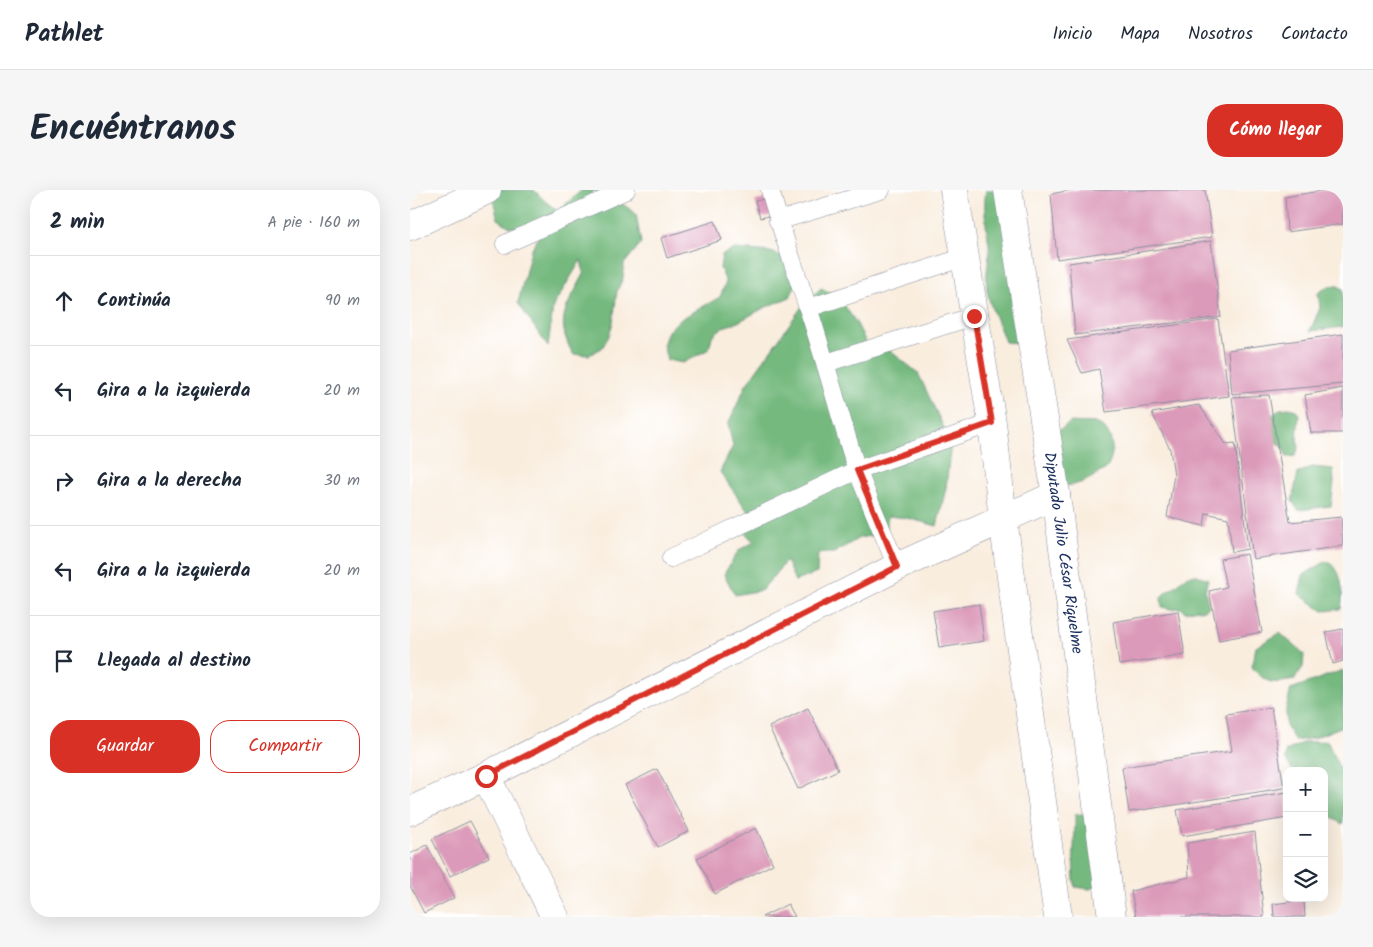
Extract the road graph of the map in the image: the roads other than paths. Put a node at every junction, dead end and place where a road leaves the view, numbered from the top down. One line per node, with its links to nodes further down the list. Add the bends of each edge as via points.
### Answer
1 (487, 190): 8 (street)
2 (626, 190): 9 (lane)
3 (770, 190): 7 (lane)
4 (881, 190): 7 (lane)
5 (954, 190): 10 (street)
6 (1008, 190): 16 (street, Diputado Julio César Riquelme)
7 (778, 221): 11 (lane)
8 (410, 226)
9 (505, 244)
10 (965, 257): 11 (lane); 12 (street)
11 (808, 308): 13 (lane)
12 (974, 316): 13 (lane); 14 (street)
13 (826, 363): 15 (lane)
14 (992, 423): 15 (lane); 17 (street)
15 (857, 470): 18 (lane); 19 (lane)
16 (1056, 494): 17 (street); 24 (street, Diputado Julio César Riquelme)
17 (1003, 519): 19 (street); 23 (street)
18 (671, 558)
19 (897, 567): 20 (street)
20 (486, 776): 21 (street); 22 (street)
21 (410, 811)
22 (555, 917)
23 (1058, 917)
24 (1112, 917)

